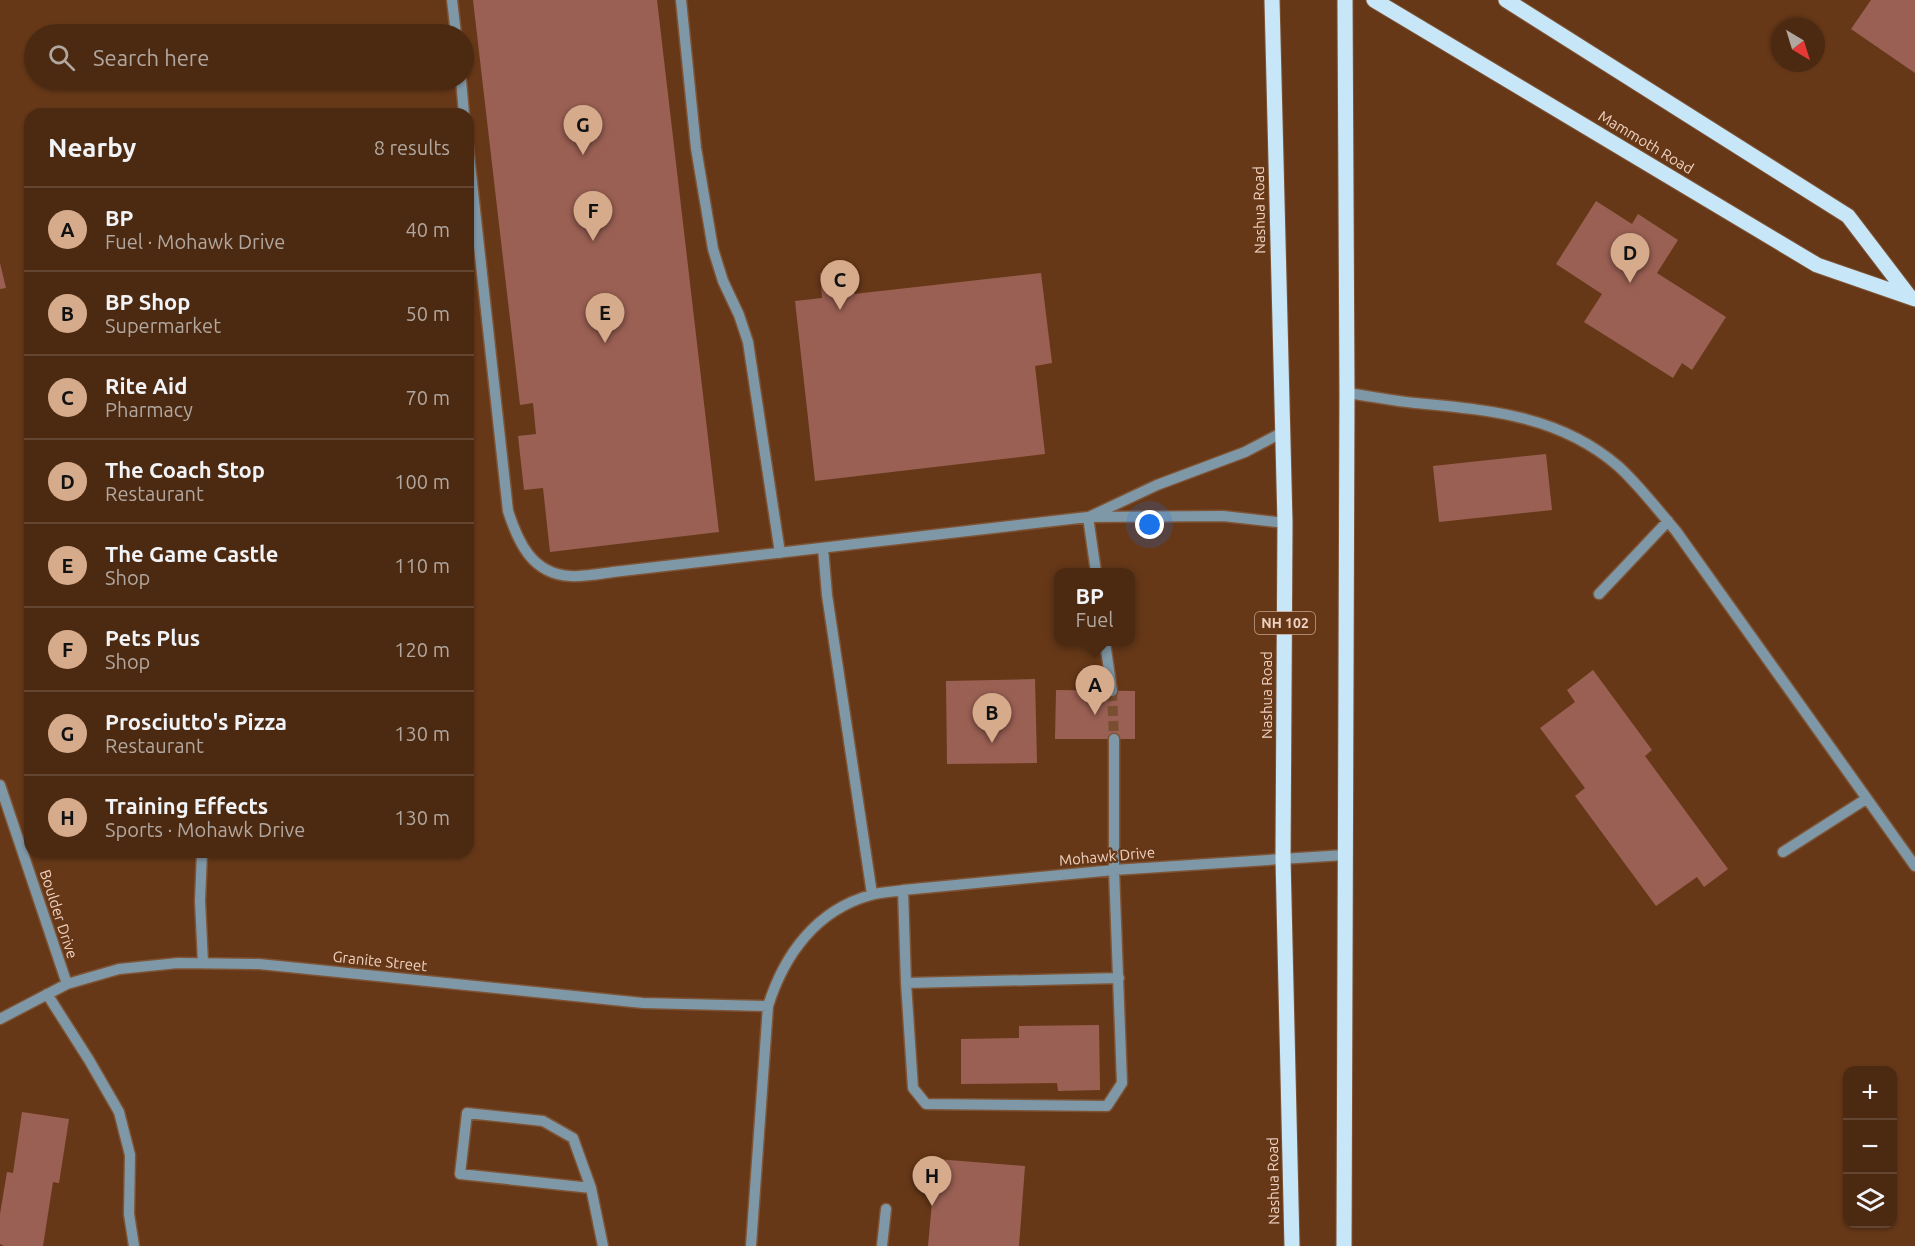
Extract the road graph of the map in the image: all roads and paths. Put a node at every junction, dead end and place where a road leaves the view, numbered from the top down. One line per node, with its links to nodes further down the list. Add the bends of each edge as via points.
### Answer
1 (452, 0): 7 (street)
2 (681, 0): 18 (street, via 696,148 713,249 748,342)
3 (1272, 0): 13 (main road, Nashua Road / NH 102)
4 (1345, 0): 12 (main road)
5 (1374, 0): 11 (main road, Mammoth Road, via 1817,265)
6 (1506, 0): 11 (main road, Mammoth Road, via 1848,216)
7 (455, 24)
8 (462, 90): 9 (street)
9 (463, 108)
10 (474, 201): 18 (street, via 508,511 530,559 549,571 568,576)
11 (1912, 297)
12 (1347, 393): 15 (street, via 1498,412 1542,423 1581,440 1617,466); 27 (main road)
13 (1283, 432): 14 (street, via 1245,452 1157,485); 16 (main road, Nashua Road / NH 102)
14 (1088, 517): 16 (street, via 1223,516); 17 (street); 19 (street)
15 (1668, 521): 20 (street); 25 (street)
16 (1285, 523): 31 (main road, Nashua Road / NH 102)
17 (823, 548): 18 (street); 35 (street)
18 (780, 553)
19 (1095, 568)
20 (1599, 594)
21 (1106, 646): 22 (street)
22 (1112, 691)
23 (1114, 739): 33 (street)
24 (0, 785): 28 (street, Boulder Drive)
25 (1866, 799): 26 (street); 32 (street)
26 (1783, 852)
27 (1344, 855): 31 (street, Mohawk Drive); 50 (main road)
28 (24, 856)
29 (25, 858): 39 (street, Boulder Drive)
30 (202, 858): 36 (street)
31 (1283, 858): 33 (street, Mohawk Drive); 49 (main road, Nashua Road / NH 102)
32 (1915, 866)
33 (1114, 870): 34 (street, Mohawk Drive); 37 (street)
34 (903, 890): 35 (street, Mohawk Drive); 38 (street)
35 (872, 894): 41 (street, Mohawk Drive, via 847,903 807,933 776,980)
36 (203, 963): 39 (street, Granite Street, via 119,969); 41 (street, Granite Street, via 271,965 643,1003)
37 (1119, 978): 38 (street); 38 (street, via 1122,1083 1107,1106 926,1104 913,1088)
38 (906, 983)
39 (67, 984): 40 (street, Granite Street)
40 (47, 994): 42 (street, Granite Street); 45 (street, via 119,1112 130,1155 129,1214)
41 (768, 1006): 47 (street, Mohawk Drive)
42 (0, 1018)
43 (591, 1188): 43 (street, via 573,1138 543,1121 467,1113 460,1174); 46 (street)
44 (886, 1209): 48 (street)
45 (134, 1246)
46 (603, 1246)
47 (751, 1246)
48 (882, 1246)
49 (1292, 1246)
50 (1344, 1246)

